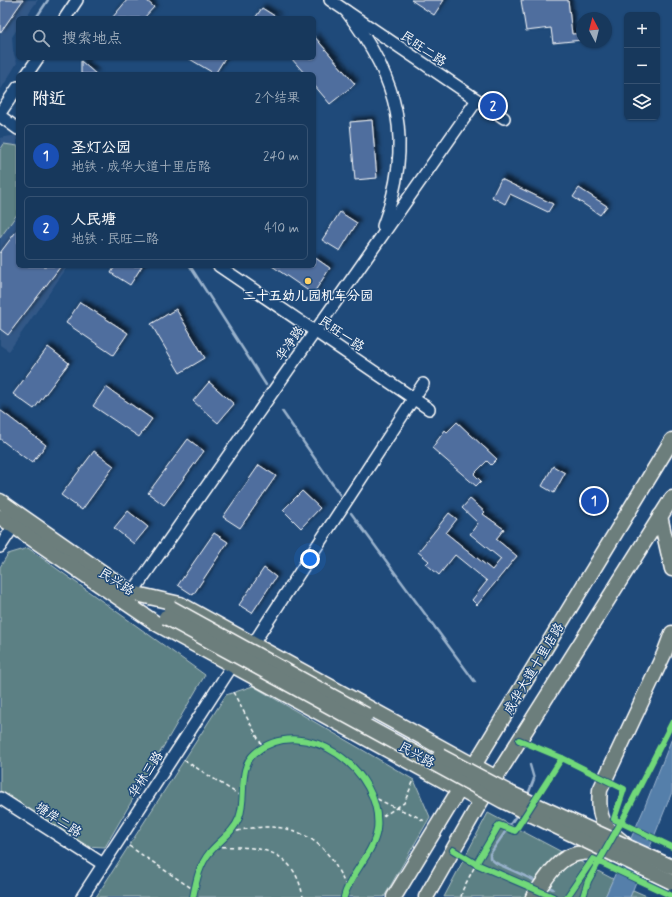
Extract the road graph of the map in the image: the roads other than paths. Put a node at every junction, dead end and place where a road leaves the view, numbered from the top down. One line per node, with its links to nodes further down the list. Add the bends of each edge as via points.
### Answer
1 (77, 0): 4 (street)
2 (330, 0): 3 (street, 民旺二路)
3 (346, 12): 8 (street, 民旺二路); 12 (street, via 374,51 388,80 395,101 399,129 398,178 386,220)
4 (66, 16)
5 (37, 60): 6 (street)
6 (28, 72)
7 (16, 90): 9 (street)
8 (477, 100): 10 (street, 民旺二路); 12 (street, 华净路)
9 (0, 115): 11 (street)
10 (504, 118)
11 (16, 127)
12 (375, 245): 14 (street, 华净路)
13 (222, 268): 14 (street, 民旺一路)
14 (314, 331): 16 (street, 民旺一路); 26 (street, 华净路)
15 (423, 384): 16 (street)
16 (414, 398): 17 (street, 民旺一路); 29 (street)
17 (428, 409)
18 (672, 440): 31 (main road, 成华大道十里店路)
19 (672, 498): 21 (main road, 成华大道十里店路)
20 (0, 501): 26 (main road, 民兴路)
21 (660, 516): 25 (main road); 32 (main road, 成华大道十里店路)
22 (0, 517): 23 (main road, 民兴路)
23 (13, 526): 24 (street); 26 (main road, 民兴路)
24 (0, 546)
25 (672, 569)
26 (128, 597): 27 (main road); 29 (main road, 民兴路, via 180,604); 30 (main road, 民兴路, via 157,624)
27 (168, 613): 36 (main road, 民兴路, bridge, via 510,793); 37 (main road, 民兴路, bridge, via 503,801)
28 (672, 633): 36 (main road, via 600,790 598,806 601,818 606,826)
29 (253, 644): 31 (main road, 民兴路)
30 (232, 666): 33 (main road, 民兴路); 38 (street, 华林三路)
31 (474, 766): 32 (main road, 民兴路); 33 (main road, 成华大道十里店路)
32 (496, 778): 35 (main road, 成华大道十里店路)
33 (460, 788): 35 (main road, 民兴路); 42 (main road, 成华大道十里店路)
34 (0, 798): 38 (street, 塘岸二路)
35 (481, 801): 43 (main road, 成华大道十里店路)
36 (631, 848): 39 (main road, 民兴路, bridge)
37 (621, 858): 40 (main road, 民兴路, bridge); 44 (main road, bridge, via 592,851 566,858 549,874)
38 (103, 864): 41 (street, 华林三路)
39 (672, 867)
40 (672, 882)
41 (82, 897)
42 (394, 897)
43 (426, 897)
44 (533, 897)

